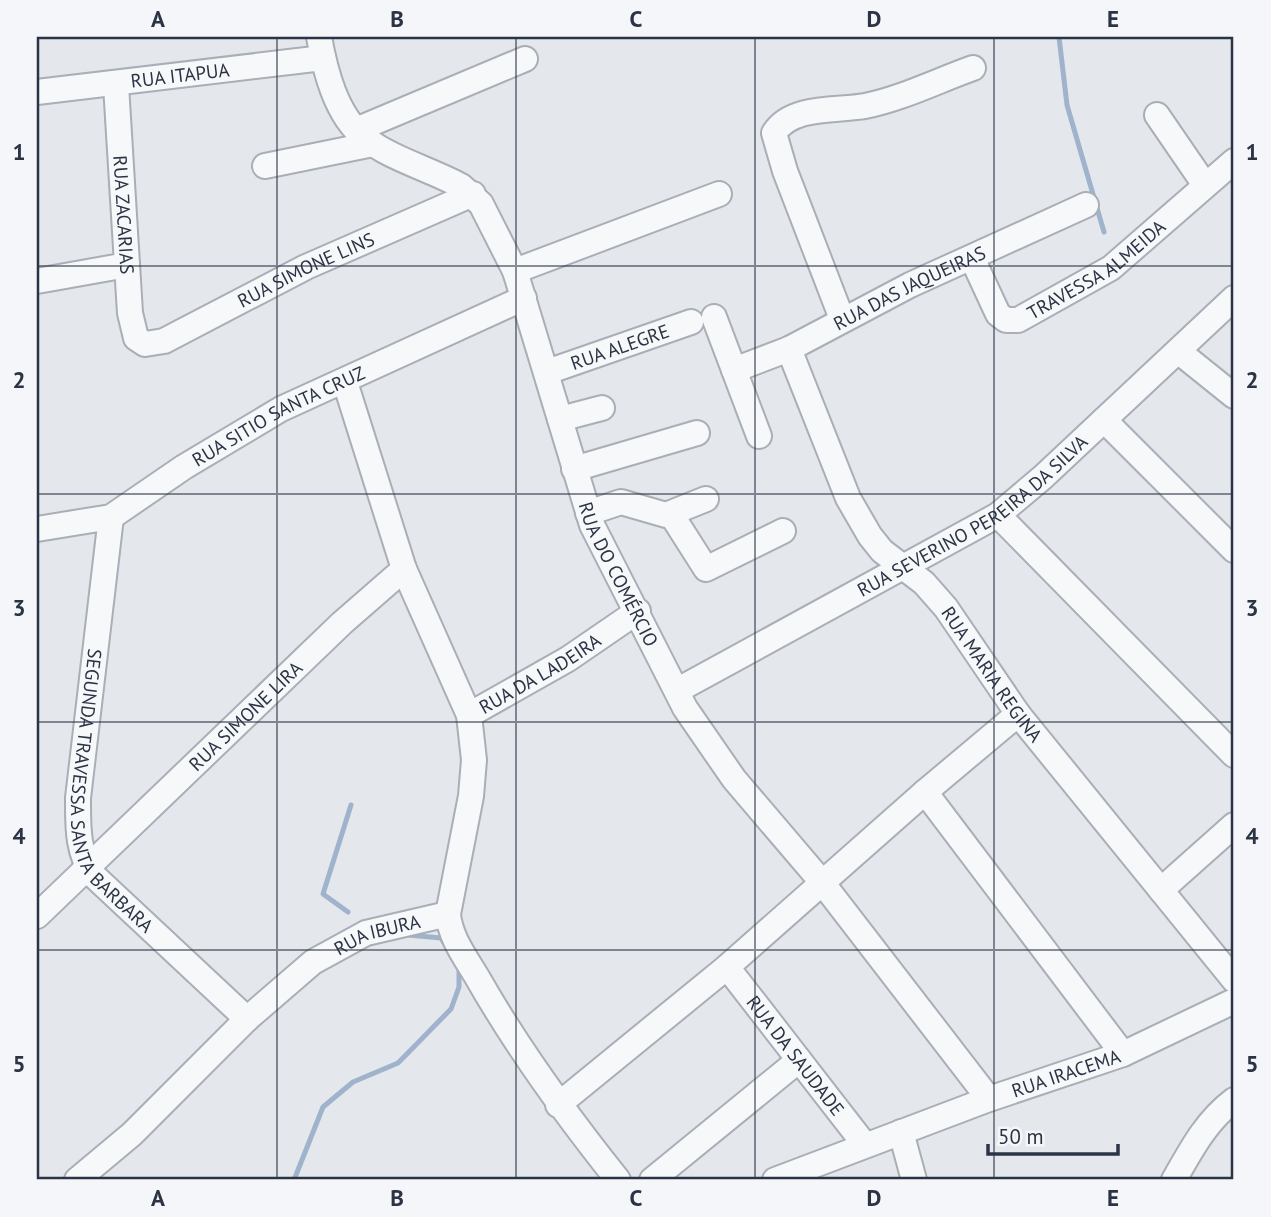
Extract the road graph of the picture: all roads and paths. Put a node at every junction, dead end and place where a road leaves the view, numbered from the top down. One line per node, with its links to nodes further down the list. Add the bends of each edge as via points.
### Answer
1 (321, 47): 4 (street, RUA ITAPUA); 7 (street, via 338,100)
2 (525, 59): 7 (street)
3 (973, 68): 20 (street, via 866,106 820,111 776,129 774,137 785,171)
4 (116, 85): 5 (street, RUA ITAPUA); 15 (street, RUA ZACARIAS)
5 (37, 92)
6 (1157, 115): 10 (street)
7 (365, 137): 9 (street); 11 (street)
8 (1234, 161): 10 (street, TRAVESSA ALMEIDA)
9 (265, 166)
10 (1205, 185): 14 (street, TRAVESSA ALMEIDA, via 1111,268 1018,320 998,314)
11 (473, 194): 16 (street, RUA DO COMÉRCIO); 21 (street, RUA SIMONE LINS, via 306,267 164,341)
12 (719, 194): 16 (street)
13 (1086, 205): 14 (street, RUA DAS JAQUEIRAS)
14 (972, 258): 20 (street, RUA DAS JAQUEIRAS)
15 (127, 265): 17 (street); 21 (street, RUA ZACARIAS, via 131,323)
16 (515, 271): 18 (street, RUA DO COMÉRCIO)
17 (37, 281)
18 (524, 298): 25 (street, RUA DO COMÉRCIO); 26 (street, RUA SITIO SANTA CRUZ)
19 (1234, 298): 23 (street, RUA SEVERINO PEREIRA DA SILVA)
20 (842, 319): 22 (street, RUA DAS JAQUEIRAS)
21 (139, 342)
22 (789, 349): 24 (street, RUA DAS JAQUEIRAS); 42 (street, RUA MARIA REGINA, via 858,518 875,543)
23 (1178, 351): 27 (street); 30 (street, RUA SEVERINO PEREIRA DA SILVA)
24 (734, 370): 25 (street, RUA ALEGRE, via 702,319); 32 (street)
25 (547, 372): 29 (street, RUA DO COMÉRCIO)
26 (345, 382): 38 (street, RUA SITIO SANTA CRUZ, via 281,409); 43 (street)
27 (1234, 396)
28 (602, 408): 29 (street)
29 (560, 419): 33 (street, RUA DO COMÉRCIO)
30 (1104, 420): 37 (street, RUA SEVERINO PEREIRA DA SILVA); 41 (street)
31 (697, 433): 33 (street)
32 (759, 436)
33 (574, 469): 35 (street, RUA DO COMÉRCIO)
34 (706, 499): 36 (street)
35 (588, 513): 36 (street, via 621,502); 44 (street, RUA DO COMÉRCIO)
36 (671, 514): 40 (street, via 706,569)
37 (998, 515): 42 (street, RUA SEVERINO PEREIRA DA SILVA); 48 (street)
38 (111, 517): 39 (street, RUA SITIO SANTA CRUZ); 51 (street, SEGUNDA TRAVESSA SANTA BARBARA, via 78,798 79,834)
39 (37, 528)
40 (783, 531)
41 (1234, 550)
42 (902, 566): 45 (street, RUA SEVERINO PEREIRA DA SILVA); 46 (street, RUA MARIA REGINA, via 946,608)
43 (404, 569): 47 (street); 51 (street, RUA SIMONE LIRA)
44 (638, 611): 45 (street, RUA DO COMÉRCIO); 47 (street, RUA DA LADEIRA, via 568,659)
45 (678, 690): 52 (street, RUA DO COMÉRCIO, via 719,759)
46 (1018, 714): 49 (street); 53 (street, RUA MARIA REGINA)
47 (469, 715): 54 (street, RUA DA LADEIRA, via 474,760 471,796)
48 (1234, 755)
49 (925, 792): 52 (street); 60 (street)
50 (1234, 825): 53 (street)
51 (87, 866): 55 (street, RUA SIMONE LIRA); 59 (street, SEGUNDA TRAVESSA SANTA BARBARA)
52 (821, 881): 56 (street); 62 (street, RUA DO COMÉRCIO)
53 (1161, 890): 57 (street, RUA MARIA REGINA)
54 (448, 914): 59 (street, RUA IBURA, via 393,924 352,939 313,962); 64 (street, RUA IBURA, via 468,962)
55 (37, 916)
56 (727, 967): 61 (street, RUA DA SAUDADE); 64 (street)
57 (1234, 980)
58 (1234, 1001): 60 (street, RUA IRACEMA)
59 (247, 1018): 67 (street, RUA IBURA, via 132,1134)
60 (1123, 1054): 62 (street, RUA IRACEMA)
61 (799, 1060): 66 (street, RUA DA SAUDADE); 69 (street)
62 (989, 1099): 65 (street, RUA IRACEMA)
63 (1234, 1100): 72 (street, via 1196,1141)
64 (558, 1105): 68 (street, RUA IBURA)
65 (901, 1132): 66 (street, RUA IRACEMA); 71 (street)
66 (864, 1145): 70 (street, RUA IRACEMA)
67 (77, 1180)
68 (618, 1180)
69 (652, 1180)
70 (775, 1180)
71 (914, 1180)
72 (1174, 1180)

